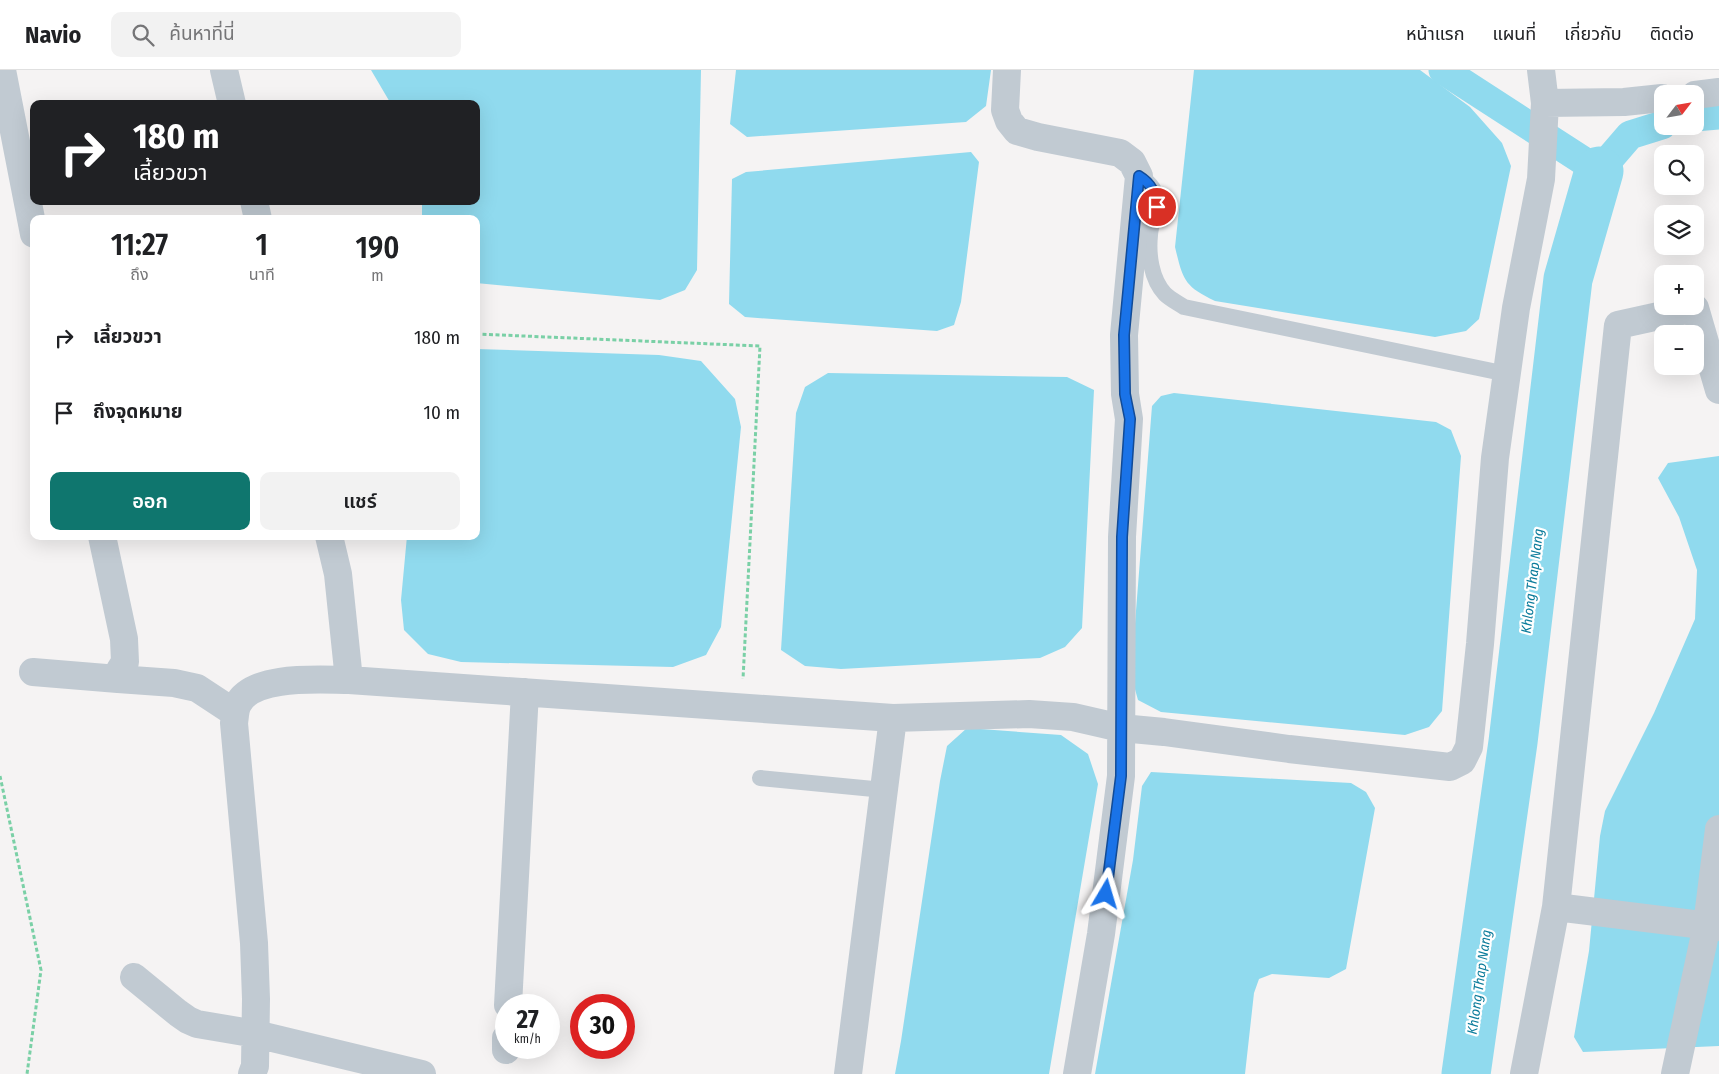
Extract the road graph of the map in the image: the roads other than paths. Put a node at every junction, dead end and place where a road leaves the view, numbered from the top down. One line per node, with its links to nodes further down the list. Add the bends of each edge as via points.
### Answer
1 (2, 70): 11 (street)
2 (224, 70): 8 (street)
3 (1007, 70): 10 (street, via 1005,110 1008,122 1018,131 1120,153 1132,162)
4 (1541, 70): 9 (street)
5 (1719, 92): 6 (street)
6 (1704, 94)
7 (1654, 99): 9 (street)
8 (231, 100)
9 (1545, 103): 12 (street, via 1541,179)
10 (1139, 176): 12 (lane, via 1148,181 1155,193 1157,207 1150,234 1154,278 1166,294 1184,307); 22 (street, via 1124,335 1125,394 1130,419 1122,537)
11 (30, 215)
12 (1507, 374): 22 (street, via 1494,458 1469,747 1462,761 1450,767)
13 (1719, 390): 26 (street, via 1695,308 1618,326)
14 (103, 540): 17 (street, via 124,639 125,662)
15 (330, 540): 18 (street, via 338,574)
16 (33, 672): 17 (street)
17 (118, 680): 20 (street, via 174,683 197,688)
18 (349, 680): 19 (street); 20 (street, via 286,680 266,684 248,692 238,703)
19 (525, 692): 21 (street); 29 (street)
20 (236, 713): 30 (street, via 234,723 254,943)
21 (893, 718): 22 (street, via 1029,714 1073,717); 24 (street)
22 (1121, 728): 34 (street, via 1121,776 1101,934)
23 (760, 778): 24 (lane)
24 (884, 790): 33 (street)
25 (1719, 828): 27 (street)
26 (1556, 906): 27 (street); 35 (street)
27 (1713, 926): 36 (street)
28 (134, 976): 30 (street, via 188,1020)
29 (509, 994)
30 (256, 1034): 31 (street); 32 (street)
31 (252, 1074)
32 (422, 1074)
33 (848, 1074)
34 (1077, 1074)
35 (1524, 1074)
36 (1674, 1074)

